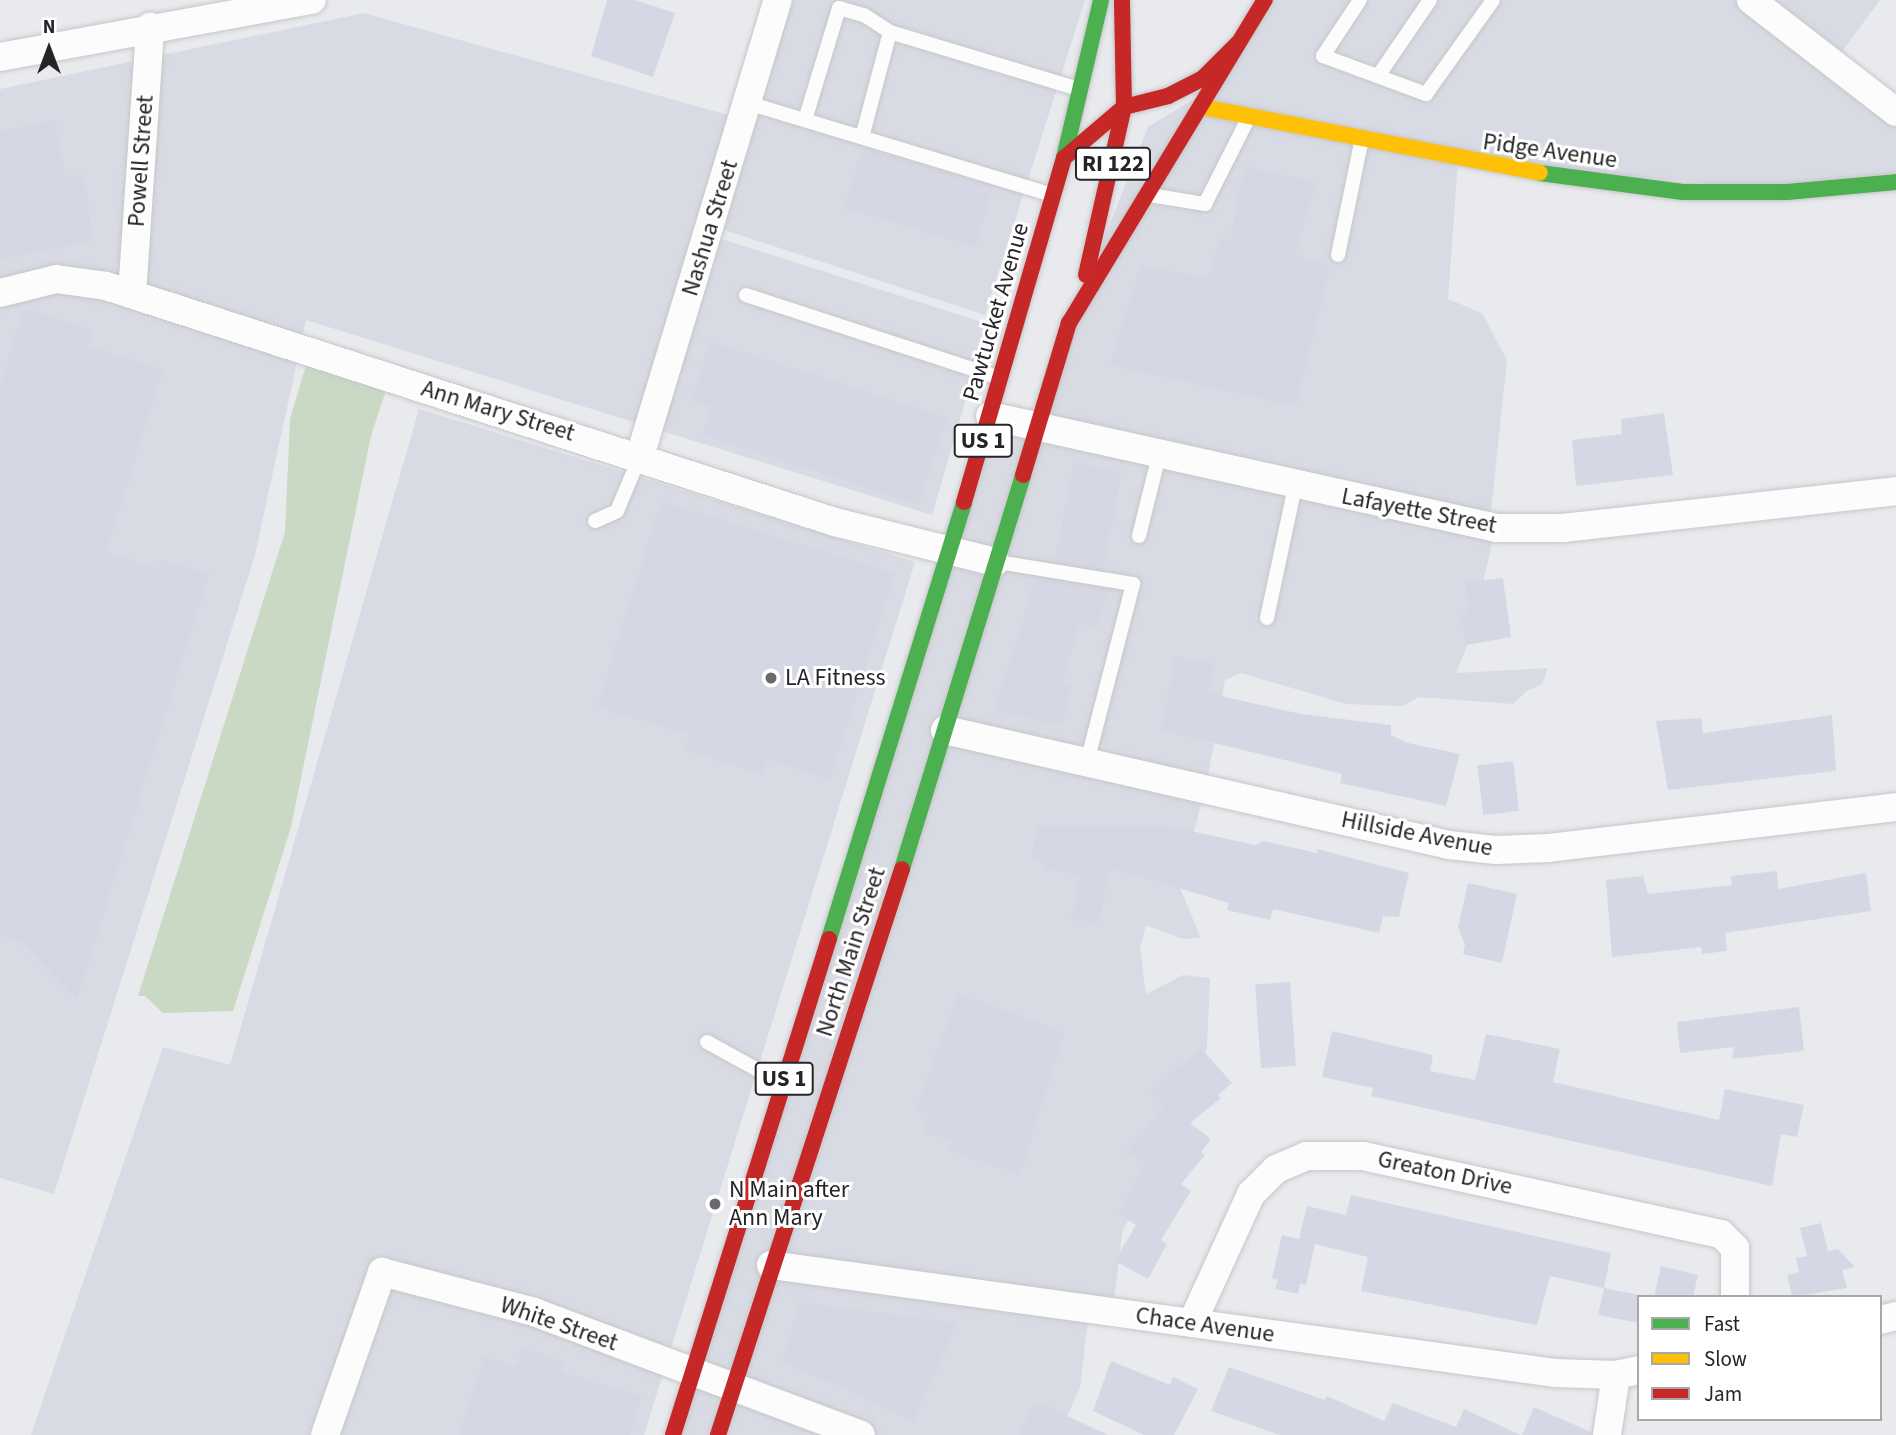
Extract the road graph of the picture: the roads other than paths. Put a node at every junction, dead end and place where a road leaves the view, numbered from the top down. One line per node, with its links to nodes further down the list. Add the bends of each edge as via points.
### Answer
1 (312, 0): 10 (street)
2 (778, 0): 16 (street, Nashua Street)
3 (1101, 0): 15 (main road, RI 122)
4 (1122, 0): 17 (main road, RI 122)
5 (1265, 0): 12 (main road, US 1)
6 (1360, 0): 14 (lane, via 1323,55)
7 (1430, 0): 14 (lane)
8 (1493, 0): 14 (lane, via 1426,94)
9 (1751, 0): 19 (street)
10 (150, 27): 13 (street); 29 (street, Powell Street)
11 (890, 32): 15 (lane); 21 (lane, via 864,15 839,8); 22 (lane)
12 (1238, 43): 17 (main road, US 1, via 1202,79 1168,96); 18 (main road, US 1)
13 (0, 57)
14 (1378, 76)
15 (1081, 90): 24 (main road, RI 122)
16 (748, 103): 21 (lane); 37 (street, Nashua Street)
17 (1124, 107): 24 (main road, US 1); 32 (main road, RI 122, via 1086,278)
18 (1202, 107): 20 (main road, Pidge Avenue); 26 (main road, US 1)
19 (1896, 112)
20 (1248, 119): 23 (main road, Pidge Avenue); 26 (lane, via 1205,204)
21 (805, 120): 22 (lane)
22 (862, 137): 27 (lane)
23 (1361, 141): 25 (main road, Pidge Avenue, via 1485,165 1683,192 1787,192); 28 (lane)
24 (1064, 158): 27 (main road, Pawtucket Avenue / US 1)
25 (1896, 182)
26 (1148, 195): 32 (main road, US 1)
27 (1053, 196): 33 (main road, Pawtucket Avenue / US 1)
28 (1338, 255)
29 (132, 294): 30 (street, Ann Mary Street, via 57,279); 37 (street, Ann Mary Street)
30 (1, 295)
31 (746, 295): 33 (lane)
32 (1069, 323): 35 (main road, US 1)
33 (1001, 378): 34 (main road, Pawtucket Avenue / US 1)
34 (990, 416): 35 (street, Lafayette Street); 42 (main road, Pawtucket Avenue / US 1)
35 (1036, 427): 36 (street, Lafayette Street); 43 (main road, US 1)
36 (1159, 455): 38 (street, Lafayette Street); 41 (lane)
37 (640, 456): 40 (lane, via 618,510); 42 (street, Ann Mary Street, via 835,522)
38 (1295, 486): 39 (street, Lafayette Street, via 1497,528 1563,528); 44 (lane)
39 (1896, 491)
40 (595, 521)
41 (1139, 536)
42 (950, 554): 43 (street, Ann Mary Street); 45 (main road, Pawtucket Avenue / US 1)
43 (995, 562): 46 (main road, US 1); 47 (lane, via 1133,584)
44 (1267, 618)
45 (903, 724): 50 (main road, North Main Street / US 1)
46 (941, 727): 47 (street, Hillside Avenue); 51 (main road, North Main Street / US 1)
47 (1087, 762): 48 (street, Hillside Avenue, via 1449,845 1496,850 1548,848)
48 (1896, 807)
49 (707, 1042): 50 (lane)
50 (783, 1084): 54 (main road, North Main Street / US 1)
51 (771, 1265): 53 (street, Chace Avenue); 56 (main road, North Main Street / US 1)
52 (1734, 1295): 53 (street, Greaton Drive, via 1735,1248 1721,1234 1363,1156 1306,1156 1276,1169 1251,1194)
53 (1192, 1324): 55 (street, Chace Avenue, via 1555,1373)
54 (692, 1372): 56 (street, White Street); 58 (street, White Street, via 534,1312 382,1272); 59 (main road, North Main Street / US 1)
55 (1627, 1373): 57 (street)
56 (732, 1386): 60 (main road, North Main Street / US 1); 61 (street, White Street)
57 (1615, 1432)
58 (325, 1435)
59 (673, 1435)
60 (718, 1435)
61 (861, 1435)

